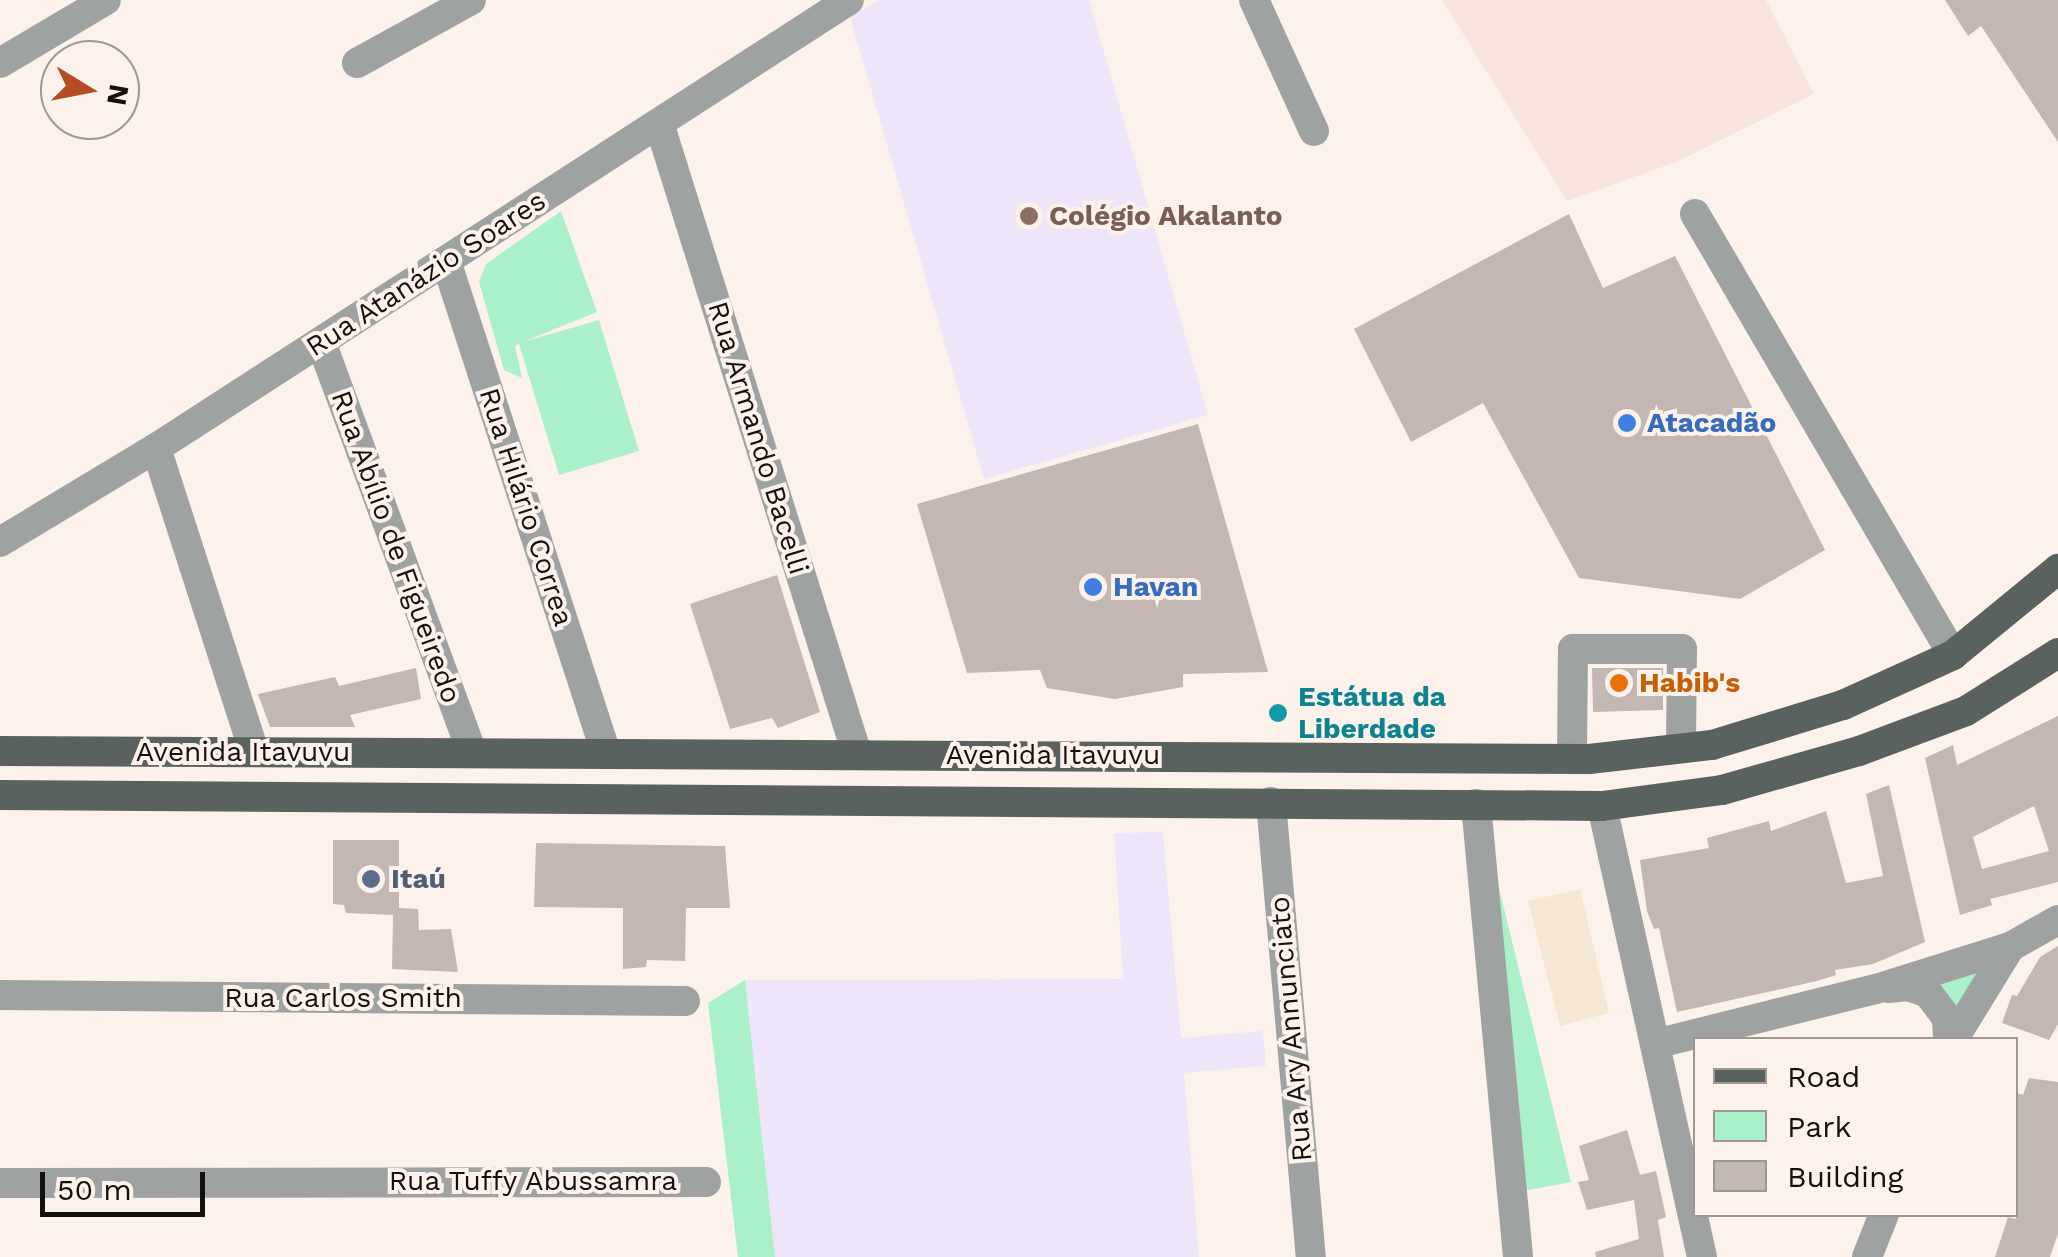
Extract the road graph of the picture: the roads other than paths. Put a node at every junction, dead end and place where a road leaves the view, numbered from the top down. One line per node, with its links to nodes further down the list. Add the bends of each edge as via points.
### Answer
1 (106, 0): 6 (street)
2 (471, 0): 5 (street)
3 (849, 0): 7 (street, Rua Atanázio Soares)
4 (1254, 0): 8 (street)
5 (357, 62)
6 (0, 64)
7 (660, 123): 10 (street, Rua Atanázio Soares); 22 (street, Rua Armando Bacelli)
8 (1314, 132)
9 (1694, 214): 15 (street)
10 (446, 261): 11 (street, Rua Atanázio Soares); 20 (street, Rua Hilário Correa)
11 (321, 342): 12 (street, Rua Atanázio Soares); 21 (street, Rua Abílio de Figueiredo)
12 (156, 448): 13 (street, Rua Atanázio Soares); 19 (street)
13 (0, 542)
14 (2058, 569): 15 (main road, Avenida Itavuvu)
15 (1953, 655): 17 (main road, Avenida Itavuvu, via 1843,704 1712,745)
16 (2055, 662): 29 (main road, Avenida Itavuvu, via 1966,711 1859,752 1722,790)
17 (1681, 748): 24 (main road, Avenida Itavuvu); 24 (street, via 1682,649 1573,649)
18 (0, 751): 19 (main road, Avenida Itavuvu)
19 (254, 752): 21 (main road, Avenida Itavuvu)
20 (606, 752): 21 (main road, Avenida Itavuvu); 22 (main road, Avenida Itavuvu); 26 (main road, via 587,774)
21 (472, 753)
22 (857, 754): 23 (main road, Avenida Itavuvu)
23 (1316, 757): 24 (main road, Avenida Itavuvu); 27 (main road, via 1281,774)
24 (1572, 759): 29 (main road, via 1592,778)
25 (0, 795): 26 (main road, Avenida Itavuvu)
26 (530, 795): 27 (main road, Avenida Itavuvu)
27 (1271, 802): 28 (main road, Avenida Itavuvu); 43 (street, Rua Ary Annunciato)
28 (1476, 804): 29 (main road, Avenida Itavuvu); 44 (street)
29 (1602, 806): 37 (street)
30 (2058, 920): 31 (street)
31 (2010, 947): 32 (street); 36 (street)
32 (1876, 988): 35 (street, via 1908,986 1928,993 1947,1018); 37 (street)
33 (0, 995): 34 (street, Rua Carlos Smith)
34 (685, 1001)
35 (1950, 1037)
36 (1953, 1037)
37 (1655, 1044): 40 (street)
38 (0, 1182): 39 (street, Rua Tuffy Abussamra)
39 (706, 1182)
40 (1693, 1216)
41 (1693, 1217): 45 (street)
42 (1883, 1217): 46 (street)
43 (1311, 1257)
44 (1518, 1257)
45 (1702, 1257)
46 (1867, 1257)

